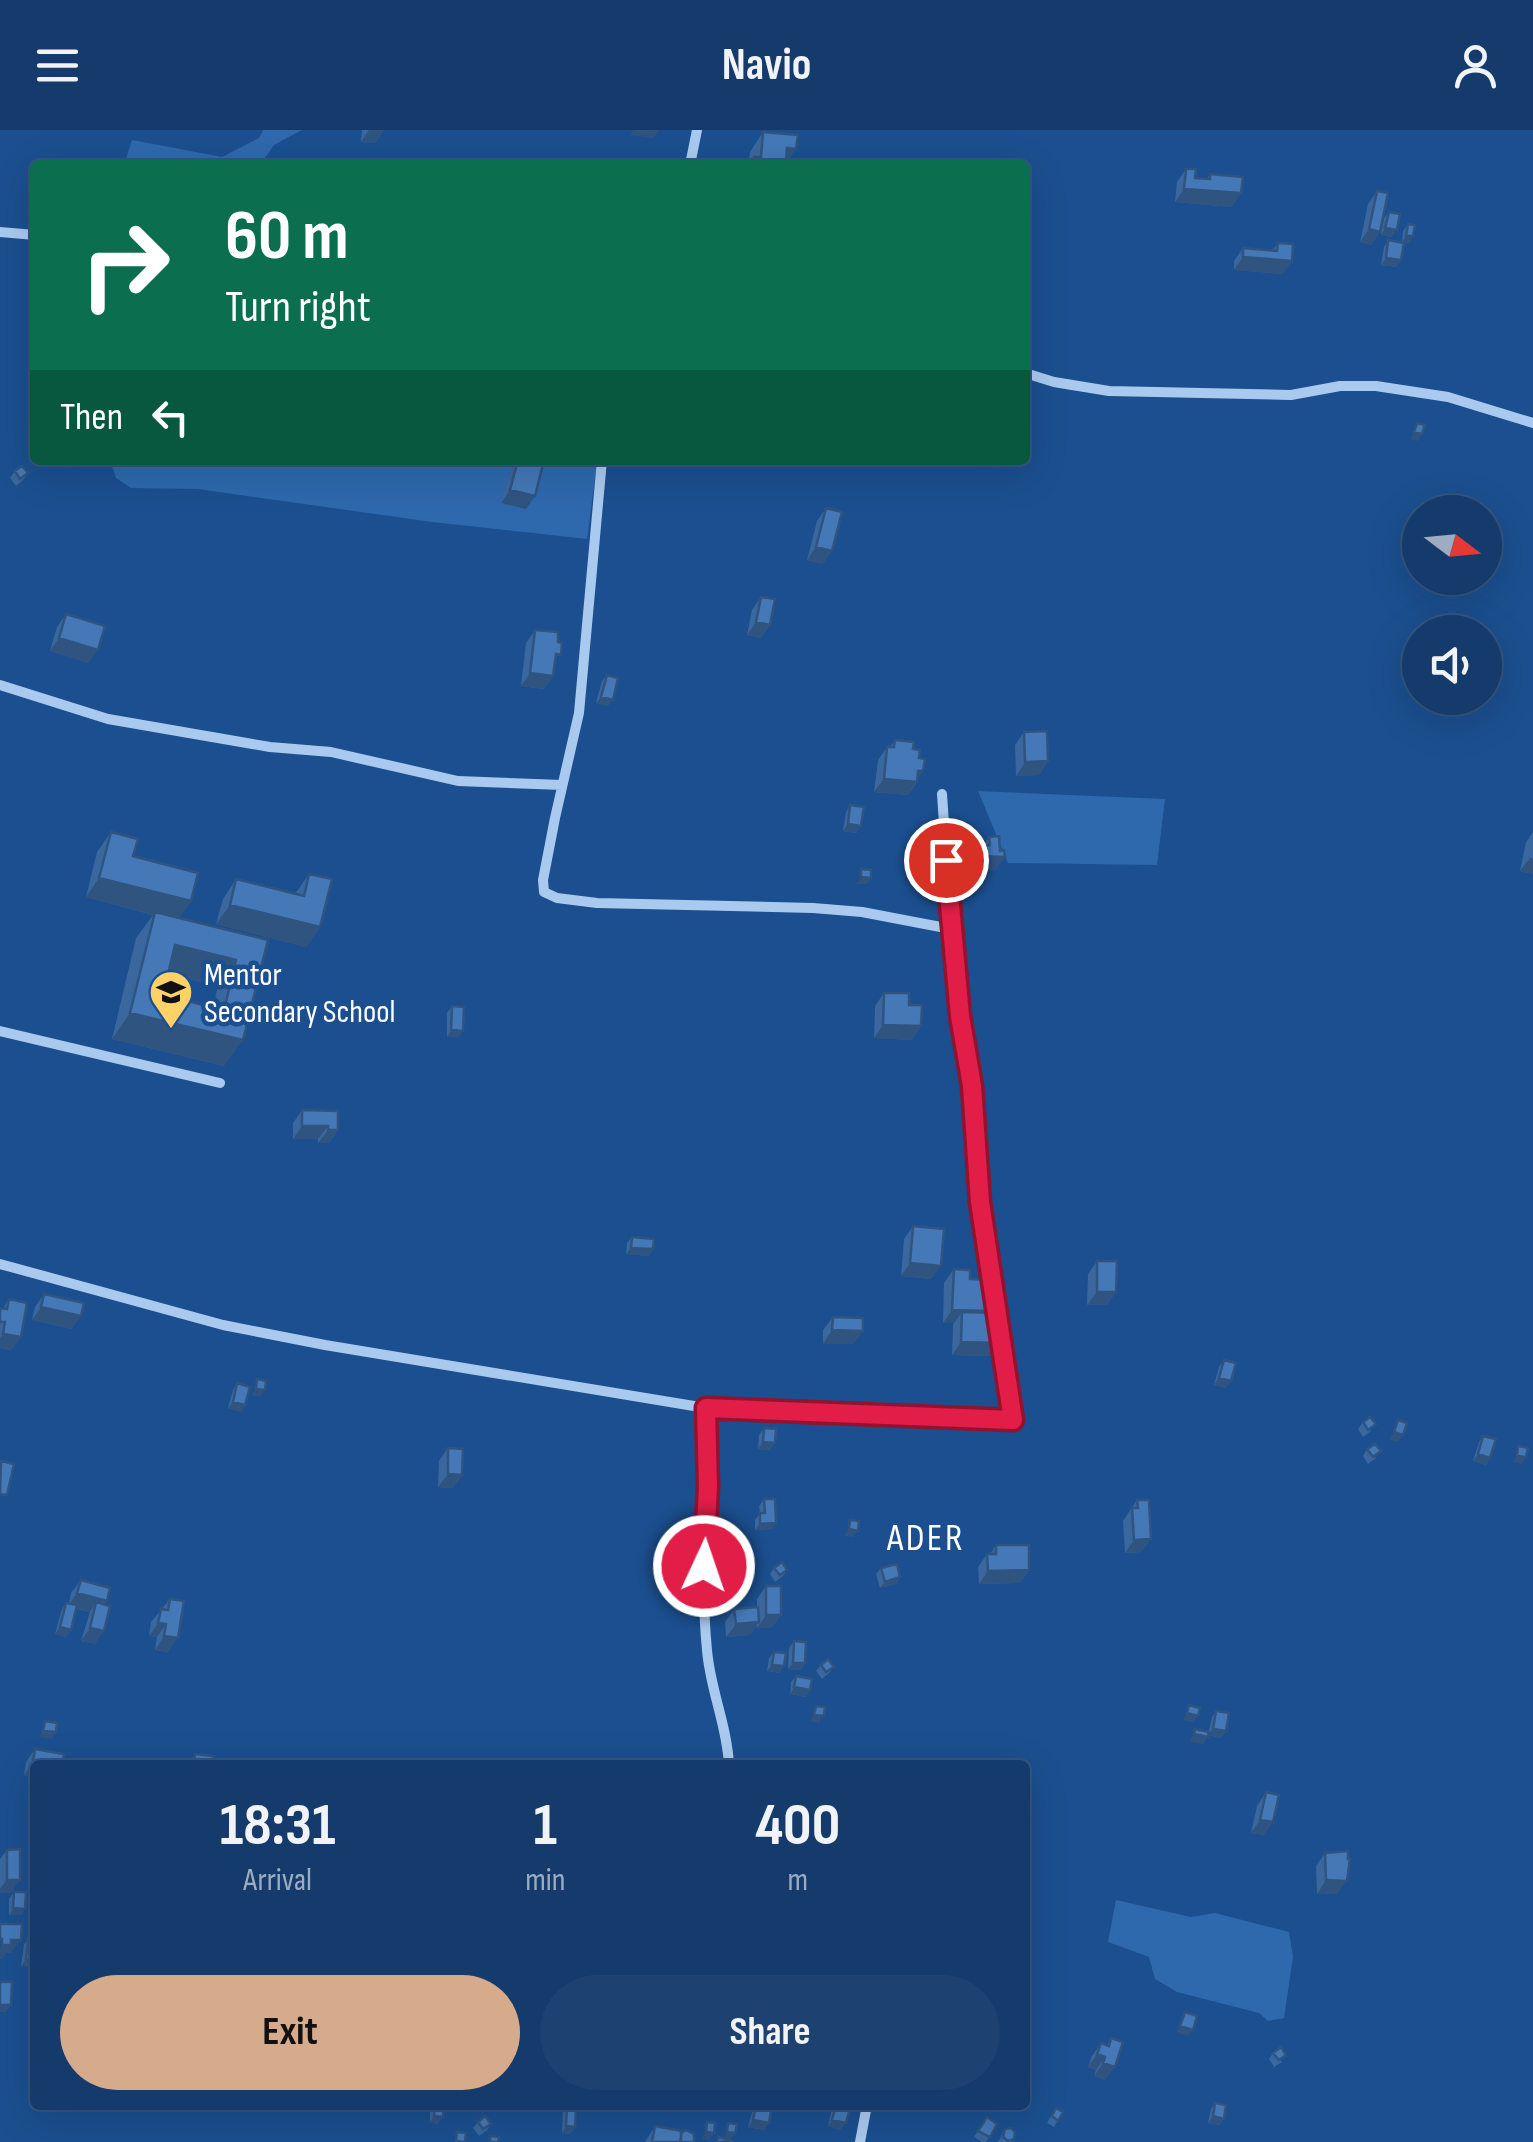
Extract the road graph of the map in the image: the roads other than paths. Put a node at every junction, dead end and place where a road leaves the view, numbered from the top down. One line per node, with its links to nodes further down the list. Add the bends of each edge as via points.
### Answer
1 (697, 130): 2 (street)
2 (691, 160)
3 (0, 232): 4 (street)
4 (30, 235)
5 (1030, 375): 6 (street, via 1109,391 1291,396 1376,386)
6 (1533, 423)
7 (602, 465): 9 (street, via 578,712)
8 (0, 685): 9 (street, via 108,719 331,752 458,782)
9 (562, 785): 11 (street, via 543,880 544,892 557,898 862,912)
10 (942, 794): 11 (street)
11 (950, 929): 15 (street, via 1013,1420)
12 (0, 1031): 13 (street)
13 (220, 1083)
14 (0, 1264): 15 (street, via 223,1325)
15 (706, 1408): 16 (street, via 707,1652)
16 (728, 1760)
17 (866, 2110): 18 (street)
18 (860, 2142)

